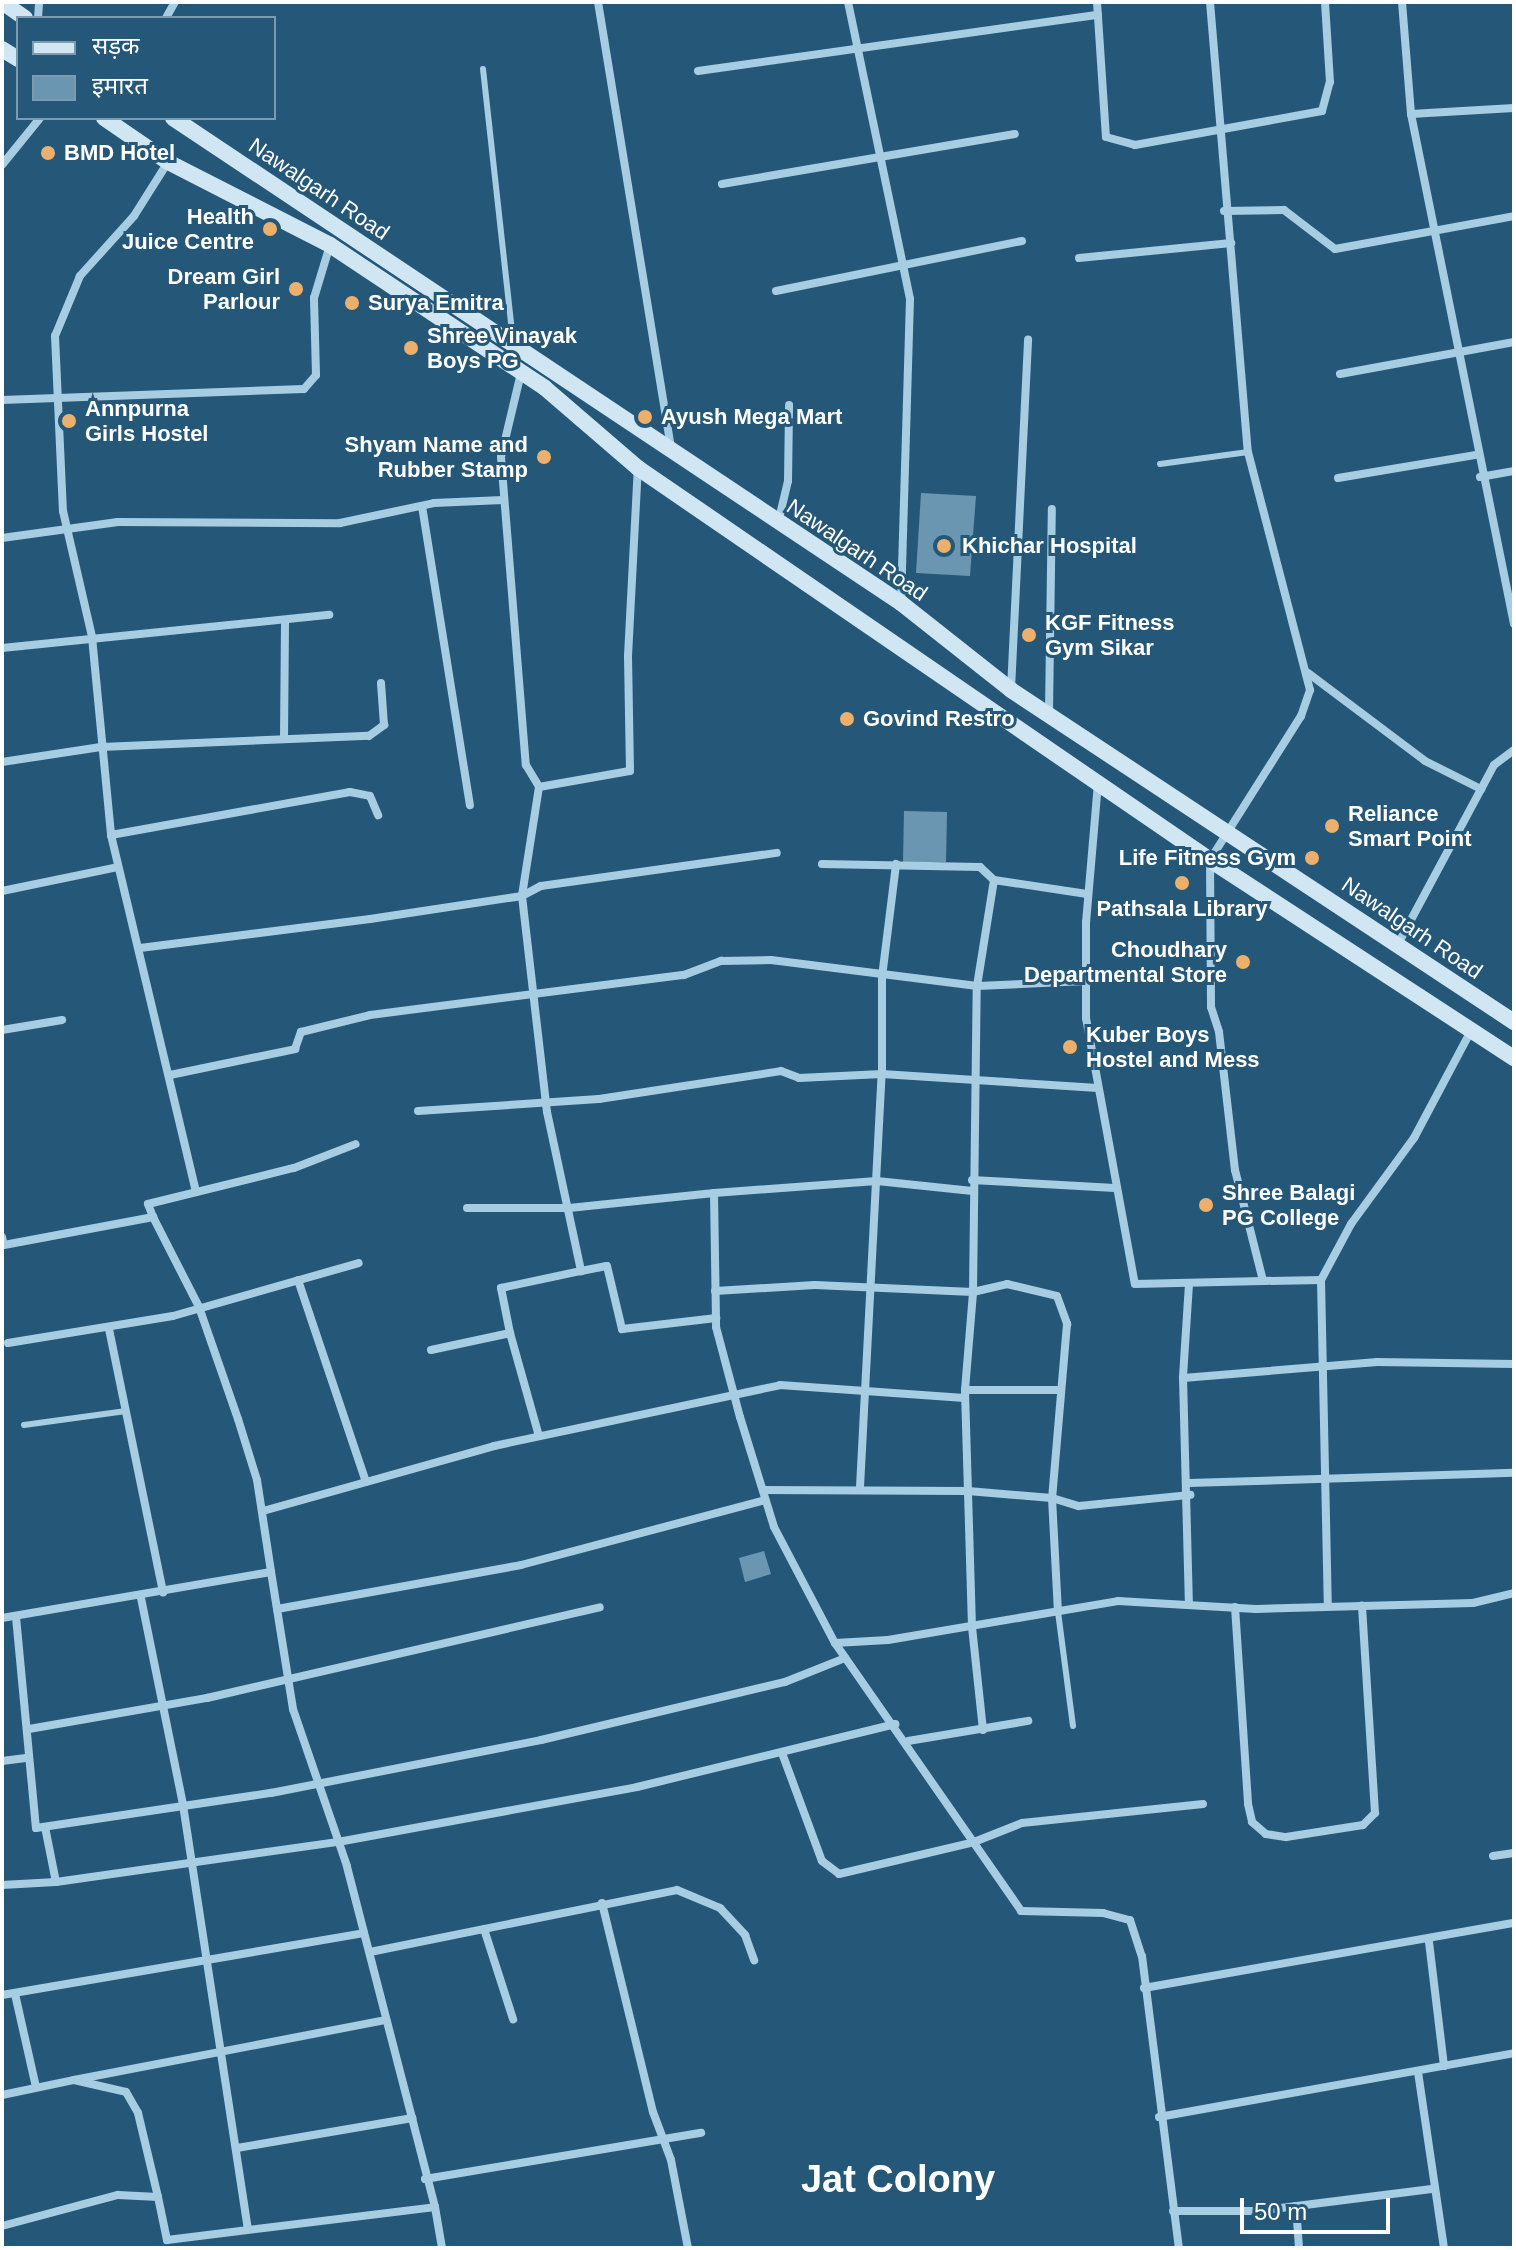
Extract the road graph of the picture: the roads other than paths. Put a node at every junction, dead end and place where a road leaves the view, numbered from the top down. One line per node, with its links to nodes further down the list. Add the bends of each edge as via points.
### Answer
1 (2, 2): 9 (street)
2 (598, 2): 43 (street)
3 (848, 2): 10 (street)
4 (1097, 2): 8 (street)
5 (1210, 2): 19 (street)
6 (1325, 2): 19 (street, via 1330,82 1322,111)
7 (1402, 2): 14 (street)
8 (1098, 15): 10 (street); 19 (street, via 1106,137 1135,145)
9 (22, 16)
10 (858, 53): 12 (street); 20 (street)
11 (483, 69): 35 (lane)
12 (698, 71)
13 (1514, 108): 14 (street)
14 (1411, 114): 26 (street)
15 (38, 120): 22 (street)
16 (107, 120): 21 (street)
17 (176, 120): 35 (street, Nawalgarh Road)
18 (1015, 134): 20 (street)
19 (1218, 135): 24 (street)
20 (878, 157): 23 (street); 31 (street)
21 (168, 162): 29 (street); 39 (street, via 65,304 55,336)
22 (2, 165)
23 (722, 184)
24 (1224, 211): 26 (street, via 1284,210 1335,249); 28 (street)
25 (1514, 216): 26 (street)
26 (1435, 233): 36 (street)
27 (1022, 241): 31 (street)
28 (1231, 243): 30 (street); 42 (street)
29 (330, 245): 37 (street); 39 (street, via 314,298 316,375 304,389)
30 (1079, 258)
31 (902, 263): 32 (street); 57 (street, via 910,299 910,422)
32 (776, 291)
33 (1028, 339): 65 (street)
34 (1514, 342): 36 (street)
35 (514, 346): 43 (street, Nawalgarh Road)
36 (1455, 349): 38 (street); 44 (street)
37 (521, 372): 46 (street); 50 (street, via 501,457)
38 (1340, 374)
39 (55, 396): 40 (street); 54 (street)
40 (2, 400)
41 (789, 405): 53 (street, via 786,507)
42 (1248, 452): 45 (lane); 63 (street, via 1292,635)
43 (671, 453): 53 (street, Nawalgarh Road)
44 (1476, 455): 48 (street); 49 (street)
45 (1160, 464)
46 (638, 468): 56 (street); 72 (street, via 628,656 630,771)
47 (1514, 471): 48 (street)
48 (1480, 477): 60 (street)
49 (1338, 478)
50 (503, 500): 51 (street); 72 (street, via 526,765)
51 (422, 506): 54 (street, via 340,523); 74 (street)
52 (1052, 509): 66 (street)
53 (777, 524): 56 (street); 57 (street, Nawalgarh Road)
54 (68, 527): 55 (street); 61 (street)
55 (2, 538)
56 (757, 547): 71 (street)
57 (901, 603): 65 (street, Nawalgarh Road)
58 (329, 615): 59 (street)
59 (285, 620): 61 (street); 67 (street)
60 (1514, 624)
61 (92, 637): 62 (street); 68 (street)
62 (2, 648)
63 (1308, 673): 73 (street, via 1425,761); 76 (street, via 1309,699 1301,716)
64 (381, 683): 67 (street, via 384,725 378,734)
65 (1011, 690): 66 (street, Nawalgarh Road)
66 (1049, 712): 76 (street, Nawalgarh Road)
67 (284, 738): 68 (street)
68 (101, 747): 70 (street); 77 (street)
69 (1514, 750): 73 (street, via 1494,765)
70 (2, 762)
71 (1098, 782): 79 (street); 85 (street)
72 (539, 787): 86 (street)
73 (1481, 789): 87 (street)
74 (470, 805)
75 (378, 815): 77 (street, via 370,796 350,792)
76 (1229, 834): 79 (street); 87 (street, Nawalgarh Road)
77 (111, 835): 82 (street)
78 (777, 853): 86 (street, via 541,886)
79 (1210, 860): 96 (street); 119 (street, via 1211,1007 1219,1032 1235,1170)
80 (822, 864): 81 (street)
81 (896, 864): 83 (street, via 980,867); 89 (street)
82 (118, 867): 84 (street); 88 (street)
83 (994, 880): 85 (street); 91 (street)
84 (2, 891)
85 (1087, 894): 90 (street)
86 (522, 896): 88 (street); 92 (street)
87 (1398, 944): 94 (street, Nawalgarh Road)
88 (140, 948): 99 (street)
89 (882, 977): 91 (street); 92 (street, via 771,960 721,961 684,975); 98 (street)
90 (1086, 981): 91 (street); 101 (street)
91 (977, 986): 100 (street)
92 (534, 991): 99 (street, via 356,1019 301,1032 295,1049); 102 (street)
93 (62, 1020): 95 (street)
94 (1514, 1022)
95 (2, 1030)
96 (1471, 1031): 97 (street); 118 (street, via 1414,1138 1351,1224)
97 (1514, 1058)
98 (882, 1074): 100 (street); 102 (street, via 813,1079 781,1071); 106 (street)
99 (170, 1075): 109 (street)
100 (978, 1082): 101 (street); 105 (street)
101 (1098, 1088): 107 (street)
102 (546, 1103): 103 (street); 112 (street)
103 (418, 1111)
104 (356, 1144): 109 (street, via 294,1168)
105 (972, 1180): 107 (street); 108 (street)
106 (877, 1181): 108 (street); 110 (street); 121 (street)
107 (1115, 1188): 120 (street, via 1135,1284)
108 (972, 1191): 123 (street)
109 (196, 1192): 113 (street, via 148,1204)
110 (714, 1193): 112 (street); 122 (street)
111 (467, 1208): 112 (street)
112 (569, 1208): 116 (street)
113 (153, 1217): 114 (street, via 4,1245); 124 (street)
114 (2, 1237)
115 (359, 1263): 117 (street)
116 (581, 1271): 125 (street, via 607,1266 622,1329); 127 (street, via 501,1288)
117 (298, 1280): 124 (street); 142 (street)
118 (1321, 1280): 119 (street); 131 (street)
119 (1263, 1281): 120 (street)
120 (1189, 1284): 132 (street)
121 (871, 1288): 122 (street); 123 (street); 133 (street)
122 (715, 1291): 125 (street)
123 (973, 1292): 134 (street, via 1007,1284 1057,1296 1067,1324); 136 (street)
124 (199, 1307): 126 (street); 150 (street)
125 (716, 1318): 135 (street)
126 (109, 1329): 128 (street); 137 (street)
127 (510, 1333): 129 (street); 139 (street)
128 (8, 1343)
129 (431, 1350)
130 (1514, 1364): 131 (street)
131 (1322, 1367): 132 (street); 141 (street)
132 (1183, 1378): 143 (street)
133 (868, 1387): 135 (street, via 780,1385); 136 (street); 144 (street)
134 (1060, 1390): 136 (street); 148 (street)
135 (734, 1393): 139 (street); 145 (street)
136 (965, 1394): 146 (street)
137 (126, 1411): 138 (lane); 152 (street)
138 (24, 1425)
139 (539, 1436): 142 (street)
140 (1514, 1473): 141 (street)
141 (1322, 1480): 143 (street); 157 (street)
142 (366, 1482): 150 (street)
143 (1189, 1483): 147 (street)
144 (860, 1487): 145 (street); 146 (street)
145 (763, 1490): 149 (street)
146 (968, 1491): 148 (street); 164 (street)
147 (1190, 1495): 148 (street, via 1079,1506); 155 (street)
148 (1052, 1498): 161 (street)
149 (766, 1500): 160 (street, via 521,1565); 165 (street)
150 (263, 1511): 151 (street)
151 (271, 1572): 152 (street); 160 (street)
152 (163, 1593): 154 (street)
153 (1514, 1593): 156 (street, via 1473,1603)
154 (141, 1598): 162 (street); 168 (street)
155 (1189, 1604): 159 (street); 161 (street, via 1118,1601)
156 (1362, 1605): 157 (street); 159 (street, via 1375,1813 1363,1825 1286,1837 1266,1834 1252,1822 1248,1804)
157 (1328, 1606): 159 (street)
158 (600, 1607): 167 (street)
159 (1235, 1607)
160 (277, 1609): 167 (street)
161 (1058, 1612): 164 (street); 171 (lane)
162 (16, 1617): 163 (street); 172 (street)
163 (2, 1618)
164 (972, 1627): 165 (street); 173 (street)
165 (835, 1643): 166 (street)
166 (845, 1658): 170 (street); 178 (street, via 710,1701)
167 (289, 1679): 168 (street); 178 (street)
168 (164, 1704): 172 (street); 180 (street)
169 (1028, 1721): 173 (street)
170 (895, 1724): 174 (street); 175 (street)
171 (1073, 1726)
172 (29, 1729): 176 (street)
173 (983, 1730): 174 (street)
174 (908, 1741): 183 (street)
175 (782, 1753): 182 (street, via 637,1787); 183 (street, via 829,1871 852,1872)
176 (28, 1758): 177 (street); 181 (street, via 36,1828)
177 (2, 1761)
178 (316, 1784): 180 (street); 182 (street)
179 (1203, 1804): 183 (street, via 1022,1823)
180 (183, 1805): 181 (street); 186 (street)
181 (45, 1827): 187 (street)
182 (338, 1842): 186 (street); 192 (street)
183 (974, 1842): 197 (street, via 1021,1911 1103,1913 1130,1920 1142,1956)
184 (1514, 1853): 185 (street)
185 (1493, 1856)
186 (189, 1863): 187 (street); 195 (street)
187 (56, 1882): 188 (street)
188 (2, 1885)
189 (602, 1903): 191 (street); 196 (street, via 677,1890 702,1896 745,1935); 212 (street)
190 (1514, 1923): 193 (street)
191 (484, 1929): 194 (street); 200 (street)
192 (364, 1933): 194 (street); 195 (street)
193 (1429, 1942): 197 (street); 204 (street)
194 (370, 1952): 201 (street)
195 (209, 1960): 198 (street); 202 (street)
196 (754, 1960)
197 (1144, 1988): 209 (street)
198 (15, 1994): 199 (street); 207 (street)
199 (2, 1995)
200 (513, 2019)
201 (386, 2020): 202 (street); 210 (street)
202 (222, 2050): 206 (street); 213 (street)
203 (1514, 2053): 204 (street)
204 (1444, 2066): 205 (street)
205 (1418, 2072): 209 (street); 215 (street)
206 (74, 2080): 207 (street); 216 (street, via 126,2092 138,2113)
207 (36, 2087): 208 (street)
208 (2, 2095)
209 (1159, 2117): 219 (street)
210 (412, 2118): 213 (street); 214 (street)
211 (701, 2133): 212 (street)
212 (662, 2139): 214 (street); 223 (street)
213 (237, 2148): 221 (street)
214 (425, 2179): 218 (street)
215 (1432, 2189): 217 (street); 226 (street)
216 (158, 2197): 220 (street, via 118,2195); 221 (street, via 167,2240)
217 (1296, 2206): 219 (street); 225 (street)
218 (435, 2207): 221 (street); 222 (street)
219 (1173, 2211): 224 (street)
220 (2, 2226)
221 (248, 2229)
222 (442, 2248)
223 (688, 2248)
224 (1179, 2248)
225 (1299, 2248)
226 (1444, 2248)

